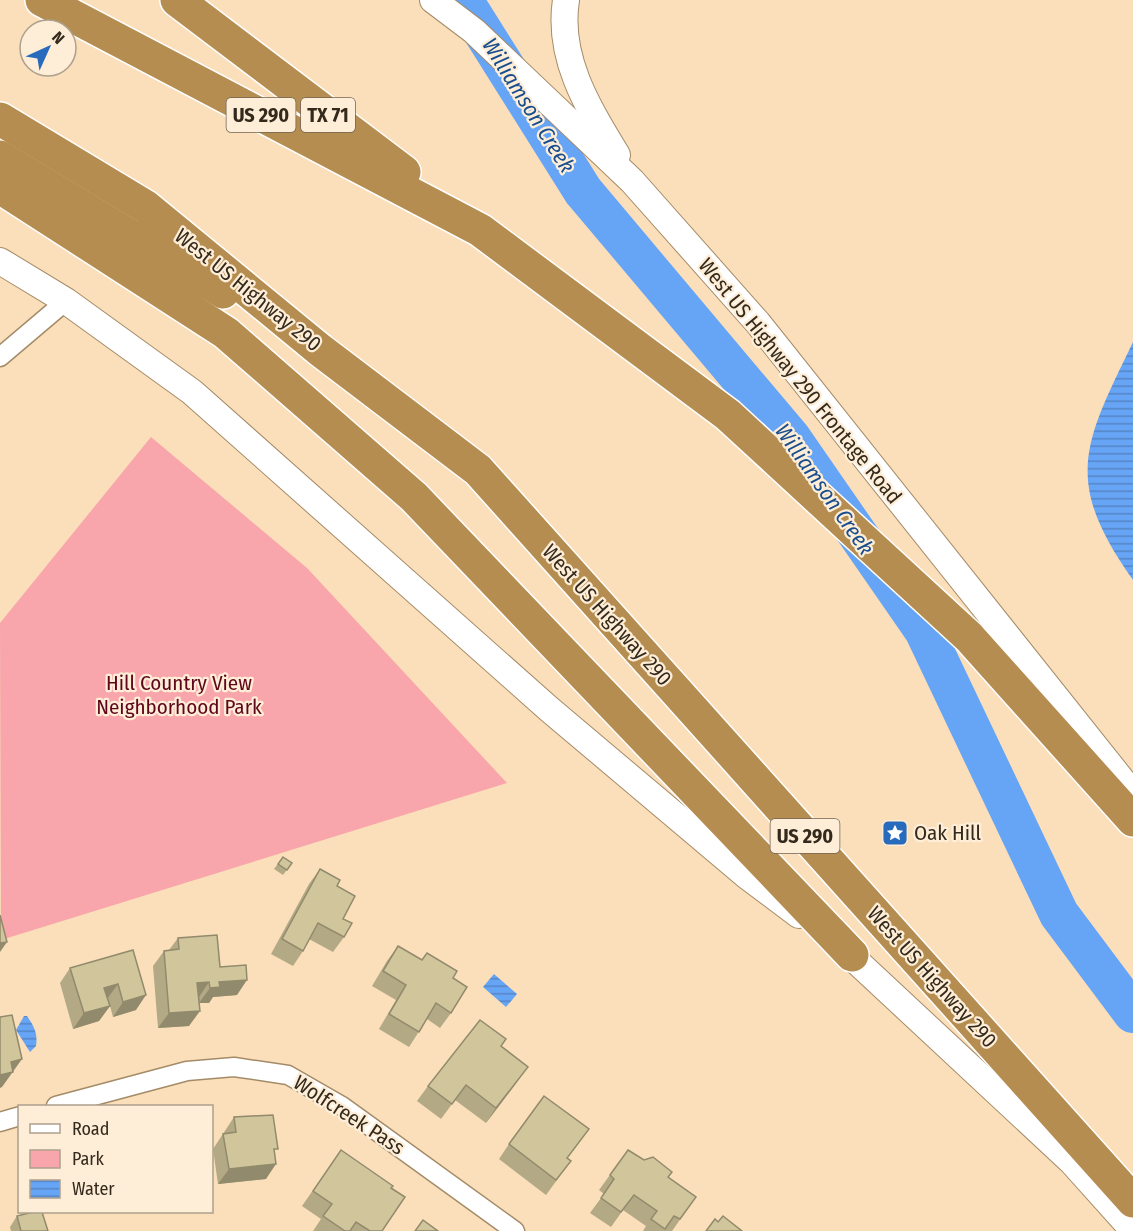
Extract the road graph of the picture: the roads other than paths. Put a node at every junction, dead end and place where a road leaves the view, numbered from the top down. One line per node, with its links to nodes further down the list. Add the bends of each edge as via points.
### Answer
1 (42, 0): 9 (highway, US 290)
2 (177, 0): 9 (highway, TX 71)
3 (433, 0): 7 (main road, West US Highway 290 Frontage Road, via 474,31)
4 (566, 0): 7 (main road, via 570,67)
5 (0, 119): 12 (highway, West US Highway 290 / US 290, via 146,207)
6 (0, 157): 12 (highway)
7 (632, 181): 14 (main road, West US Highway 290 Frontage Road, via 758,323)
8 (0, 187): 16 (highway, via 226,333 414,497)
9 (480, 230): 15 (highway, US 290, via 728,416 969,637)
10 (0, 261): 11 (main road, West US Highway 290)
11 (66, 301): 13 (street); 16 (main road, West US Highway 290, via 192,392 549,709 747,876)
12 (320, 350): 20 (highway, West US Highway 290 / US 290, via 478,470)
13 (0, 357)
14 (1133, 794)
15 (1133, 820)
16 (852, 955): 21 (main road, West US Highway 290, via 1072,1162)
17 (63, 1105): 22 (street, Wolfcreek Pass, via 187,1071 234,1067 288,1075 342,1106)
18 (18, 1117): 19 (street)
19 (0, 1122)
20 (1133, 1201)
21 (1133, 1230)
22 (515, 1231)

